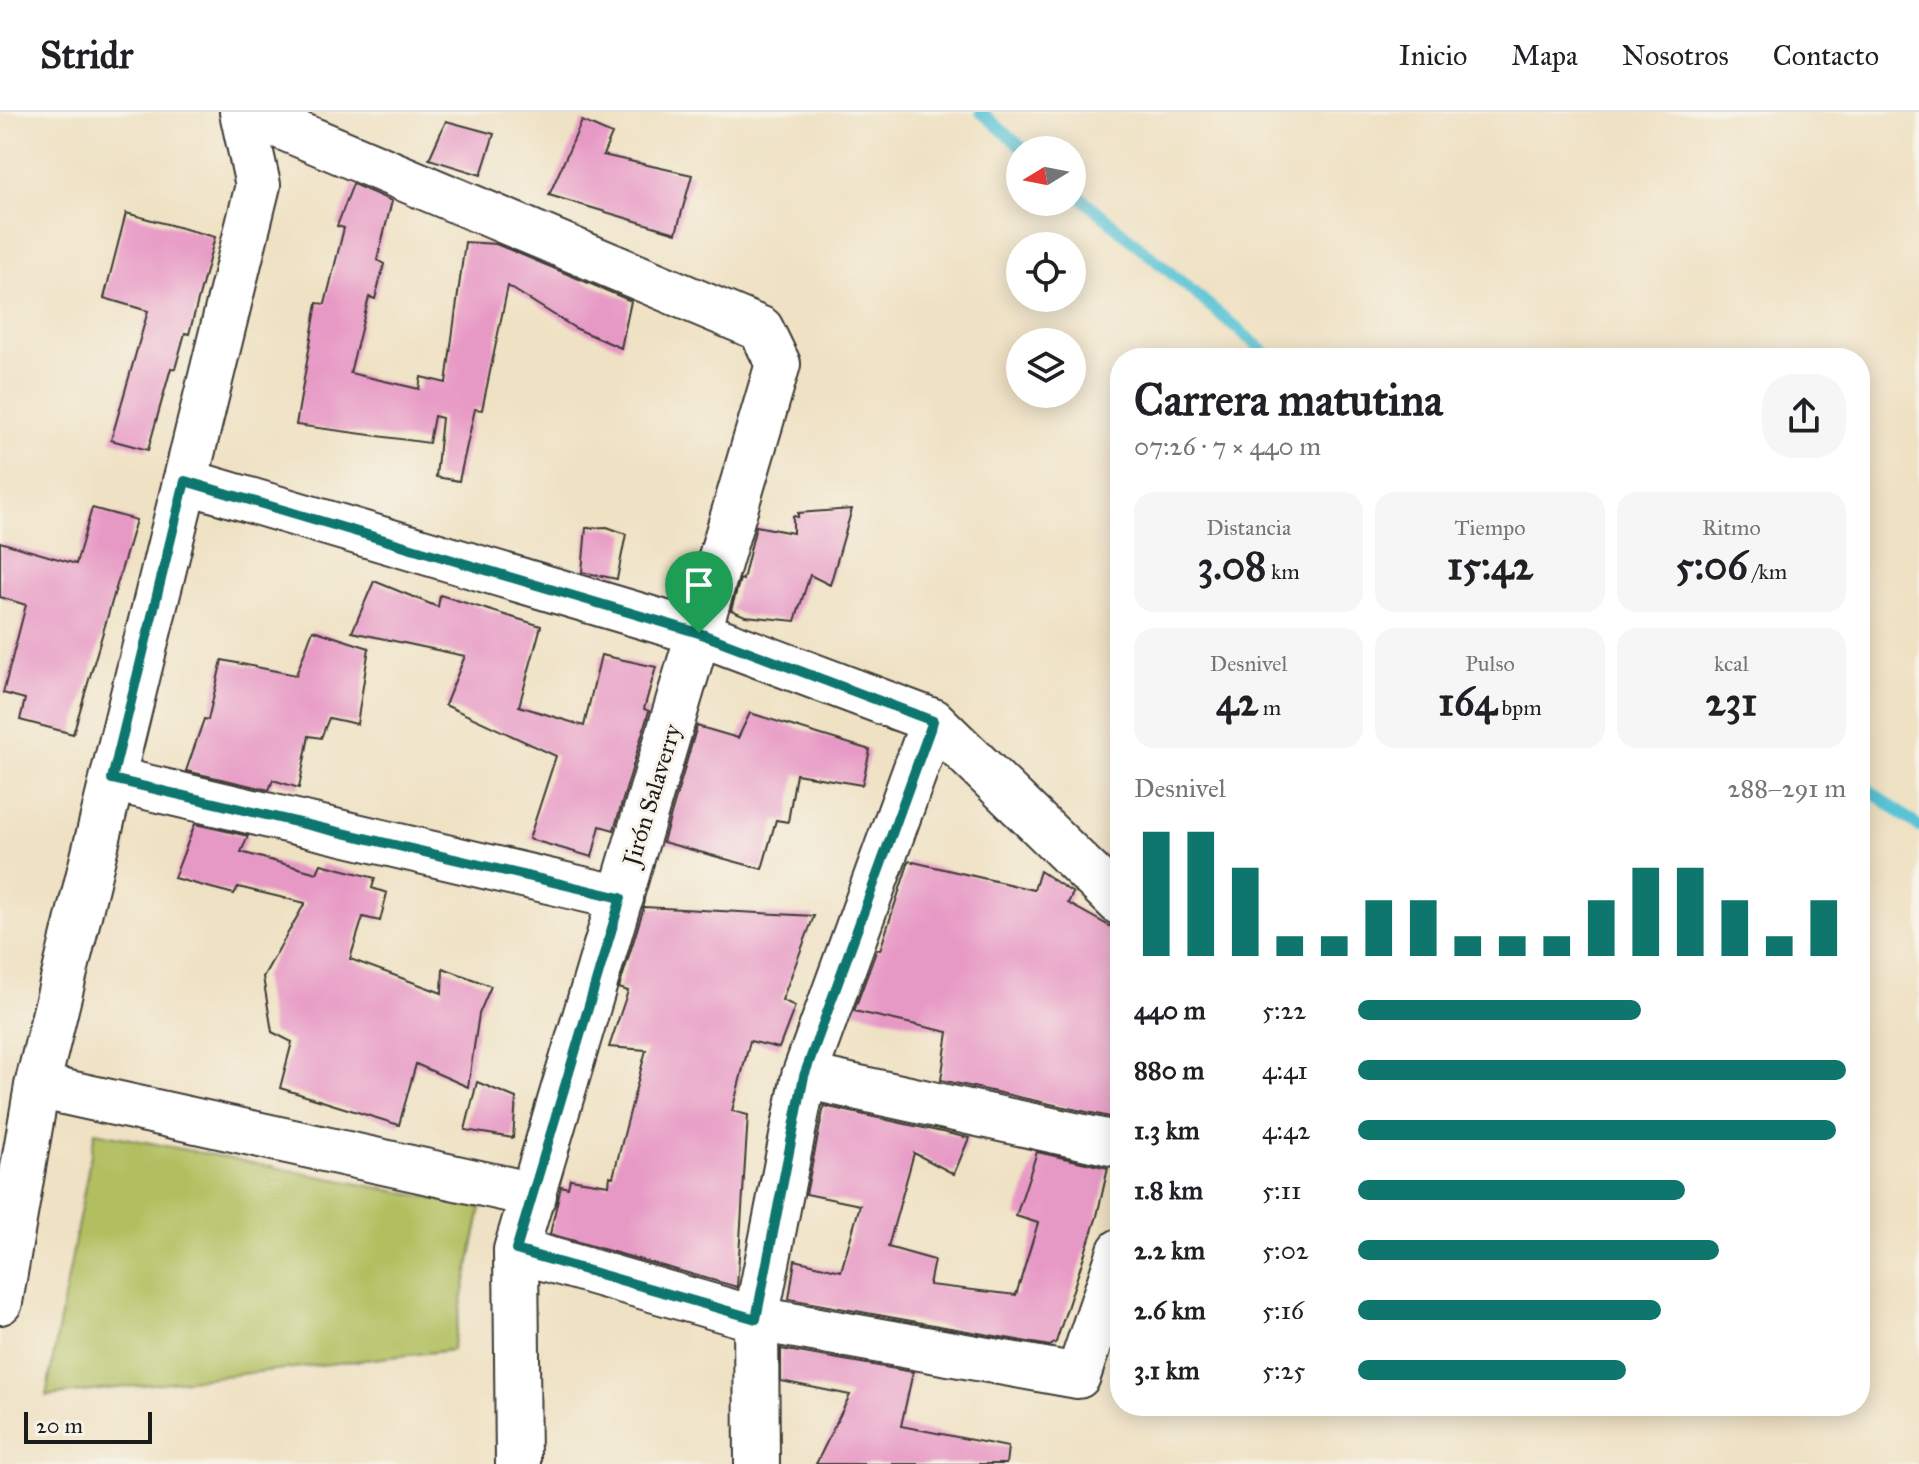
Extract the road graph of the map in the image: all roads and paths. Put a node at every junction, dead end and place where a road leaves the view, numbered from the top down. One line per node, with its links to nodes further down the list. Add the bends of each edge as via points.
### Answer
1 (244, 112): 2 (street, via 258,185); 3 (street, Jirón Salaverry, via 761,329 778,364)
2 (185, 481): 3 (street); 5 (street)
3 (699, 633): 4 (street); 7 (street, Jirón Salaverry)
4 (933, 721): 6 (street); 8 (street)
5 (112, 779): 7 (street); 9 (street)
6 (1110, 893)
7 (621, 898): 11 (street, Jirón Salaverry)
8 (804, 1076): 10 (street); 15 (street)
9 (37, 1086): 11 (street); 14 (street)
10 (1110, 1143)
11 (534, 1195): 12 (street, Jirón Salaverry)
12 (516, 1250): 15 (street); 16 (street, Jirón Salaverry)
13 (1110, 1281): 15 (street, via 1078,1376)
14 (0, 1302)
15 (756, 1319): 17 (street)
16 (518, 1464)
17 (757, 1464)

